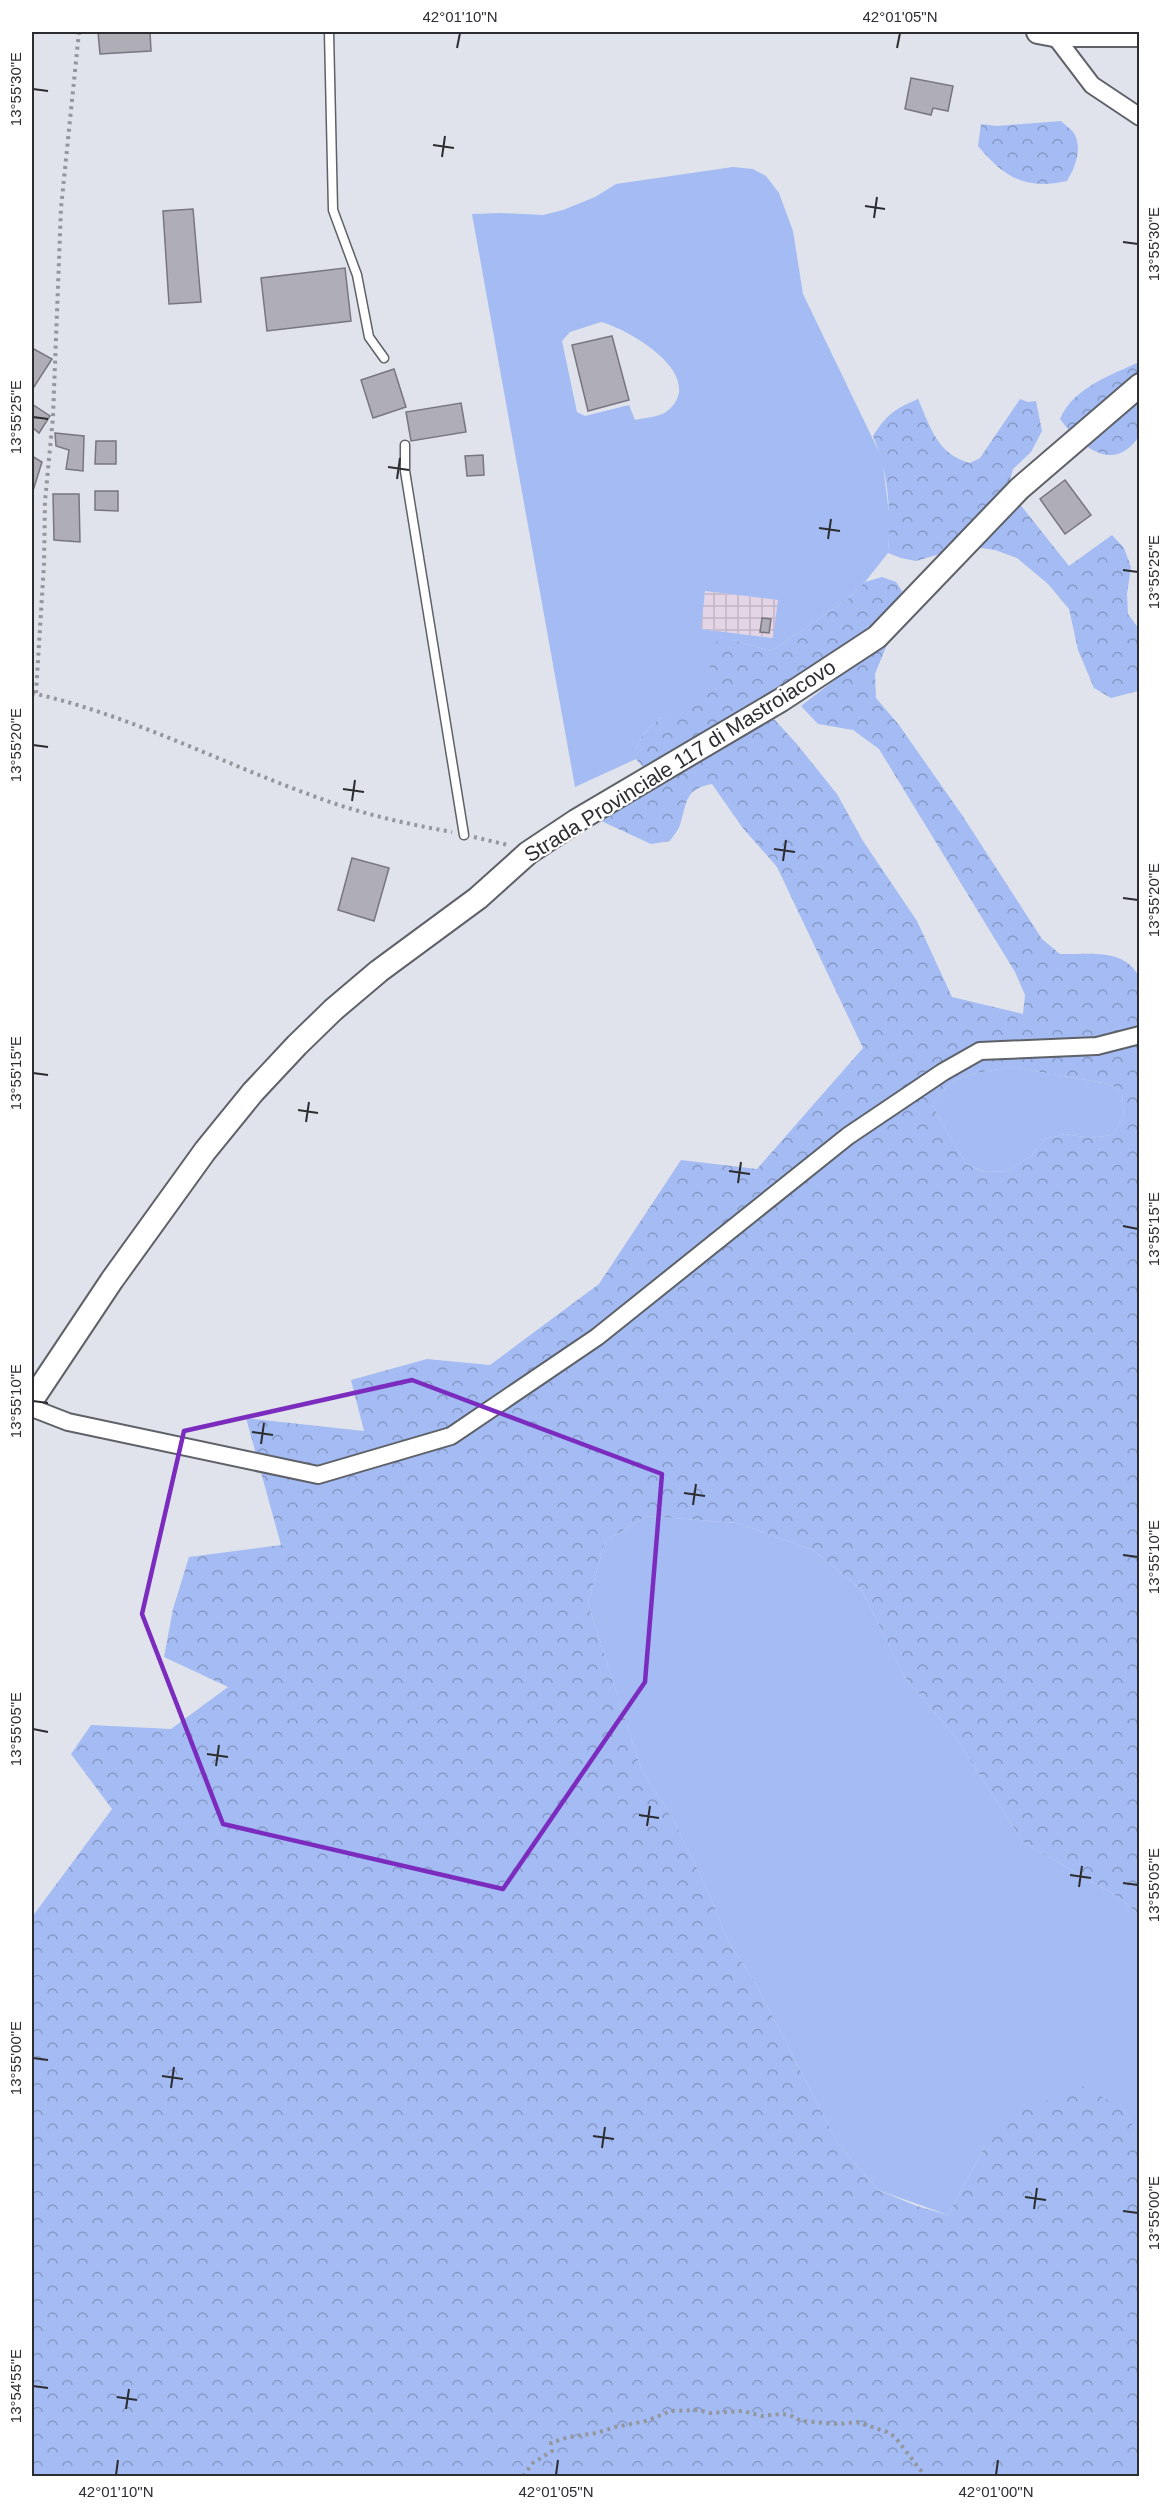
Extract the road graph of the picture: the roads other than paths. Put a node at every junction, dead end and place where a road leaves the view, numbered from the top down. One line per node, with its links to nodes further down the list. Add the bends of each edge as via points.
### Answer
1 (328, 32): 5 (lane, via 333,210 357,275 369,337)
2 (1046, 33): 3 (main road); 4 (street, via 1092,85)
3 (1140, 35)
4 (1140, 117)
5 (384, 358)
6 (1140, 385): 10 (main road, Strada Provinciale 117 di Mastroiacovo, via 1018,489 877,638 781,700 576,820 528,853 478,898 333,1010 253,1092 205,1150)
7 (405, 445): 8 (lane, via 405,471)
8 (464, 835)
9 (1140, 1035): 11 (street, via 1097,1046 980,1051 943,1072 848,1136 597,1337 451,1436 318,1475 68,1422)
10 (32, 1400)
11 (32, 1408)

